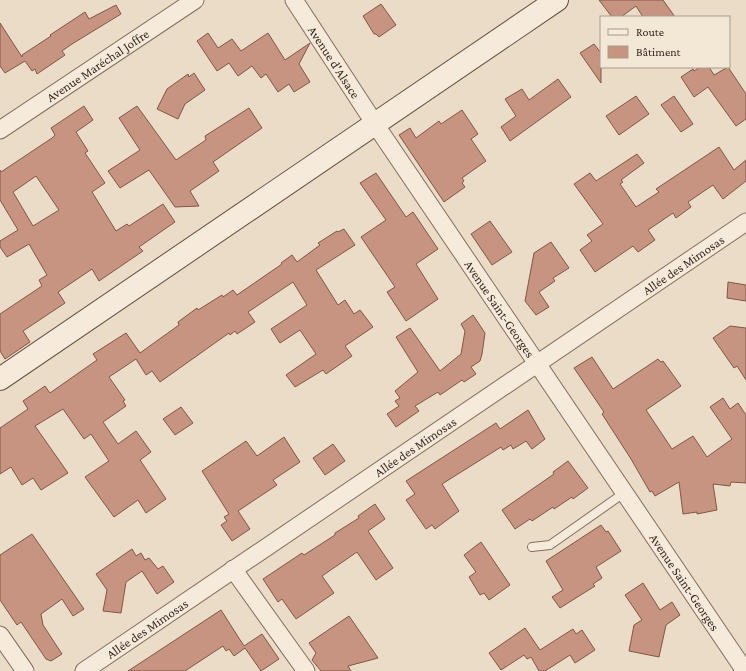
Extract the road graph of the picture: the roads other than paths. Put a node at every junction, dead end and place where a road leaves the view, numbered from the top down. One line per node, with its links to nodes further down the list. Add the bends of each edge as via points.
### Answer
1 (195, 0): 5 (street, Avenue Maréchal Joffre)
2 (294, 0): 4 (street, Avenue d'Alsace)
3 (557, 0): 4 (street)
4 (375, 124): 7 (street, Avenue Saint-Georges); 8 (street)
5 (0, 130)
6 (746, 222): 7 (street, Allée des Mimosas)
7 (536, 363): 9 (street, Avenue Saint-Georges); 11 (street, Allée des Mimosas)
8 (0, 379)
9 (624, 493): 10 (lane, via 550,545); 13 (street, Avenue Saint-Georges)
10 (532, 547)
11 (233, 569): 15 (street, Allée des Mimosas); 16 (street)
12 (0, 635): 14 (street)
13 (745, 668): 17 (street, via 732,667)
14 (25, 671)
15 (84, 671)
16 (306, 671)
17 (726, 671)

